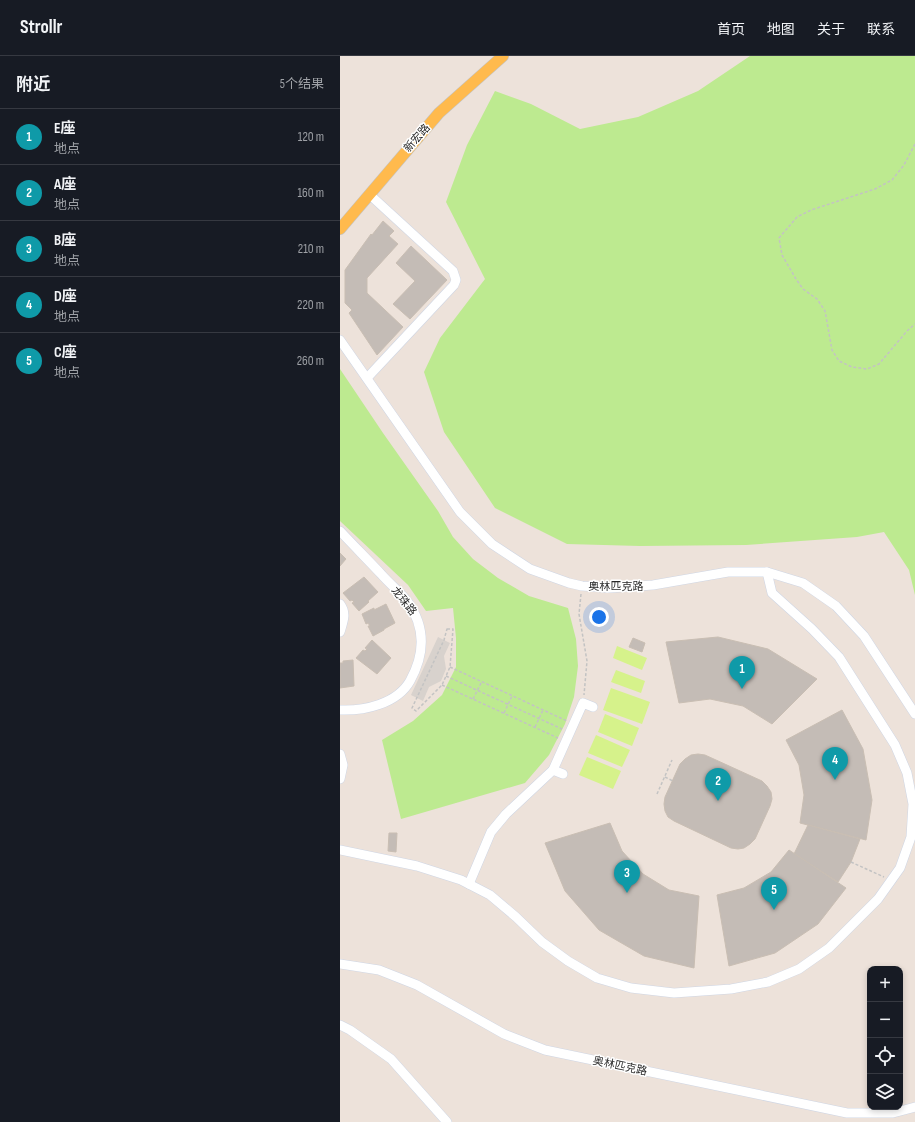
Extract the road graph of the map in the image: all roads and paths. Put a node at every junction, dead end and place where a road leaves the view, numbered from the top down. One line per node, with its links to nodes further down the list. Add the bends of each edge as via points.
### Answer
1 (503, 56): 3 (main road, 新宏路, via 438,113)
2 (915, 144): 5 (path, via 904,165 892,180 875,189 797,217 779,238 782,255 796,280 817,299 825,311 832,350 839,361 852,367 867,368 879,364)
3 (369, 194): 4 (main road, 新宏路); 7 (street, via 453,271 456,280 454,286)
4 (340, 228)
5 (915, 324)
6 (340, 340): 7 (street, 奥林匹克路)
7 (367, 378): 10 (street, 奥林匹克路, via 460,512 492,544 530,568)
8 (340, 531): 25 (street, 龙珠路, via 407,601 418,619 422,638 416,670 408,684 394,697 374,706)
9 (767, 572): 10 (street, 奥林匹克路, via 728,572 653,585 610,588); 28 (street, 奥林匹克路, via 803,583 836,606 864,636); 44 (street, via 772,593 839,657 895,745 907,772 913,804 911,837 900,868)
10 (582, 586): 22 (path, via 579,614 587,662)
11 (340, 604): 12 (street, via 344,616)
12 (340, 632)
13 (425, 666): 15 (path)
14 (450, 667): 15 (path, via 453,630 447,629); 16 (path); 17 (path)
15 (431, 669): 18 (path, via 412,708 416,711)
16 (446, 676): 18 (path); 19 (path)
17 (482, 682): 19 (path); 20 (path)
18 (442, 685): 21 (path)
19 (478, 690): 21 (path); 23 (path)
20 (512, 696): 23 (path); 26 (path)
21 (473, 699): 27 (path)
22 (583, 703): 24 (street); 30 (street)
23 (508, 704): 27 (path); 29 (path)
24 (593, 707)
25 (340, 710)
26 (543, 710): 29 (path); 30 (path)
27 (504, 713): 31 (path)
28 (915, 714)
29 (539, 718): 31 (path); 32 (path)
30 (574, 724): 32 (street)
31 (535, 727): 33 (path)
32 (570, 733): 33 (street)
33 (566, 742): 36 (street)
34 (340, 754): 39 (street, via 343,766)
35 (672, 760): 38 (path)
36 (553, 770): 37 (street); 45 (street, via 506,814 491,832)
37 (563, 774)
38 (665, 777): 40 (path); 41 (path)
39 (340, 779)
40 (673, 781)
41 (657, 794)
42 (340, 850): 45 (street, via 417,866)
43 (851, 862): 44 (path)
44 (891, 881): 45 (street, via 878,899 829,948 799,969 768,982 731,989 674,993 631,988 597,978 542,942 490,895)
45 (469, 884)
46 (340, 964): 48 (street, 奥林匹克路, via 380,970 417,985 504,1034 546,1050 847,1113 893,1113)
47 (340, 1025): 49 (street, via 392,1059)
48 (915, 1107)
49 (447, 1122)

